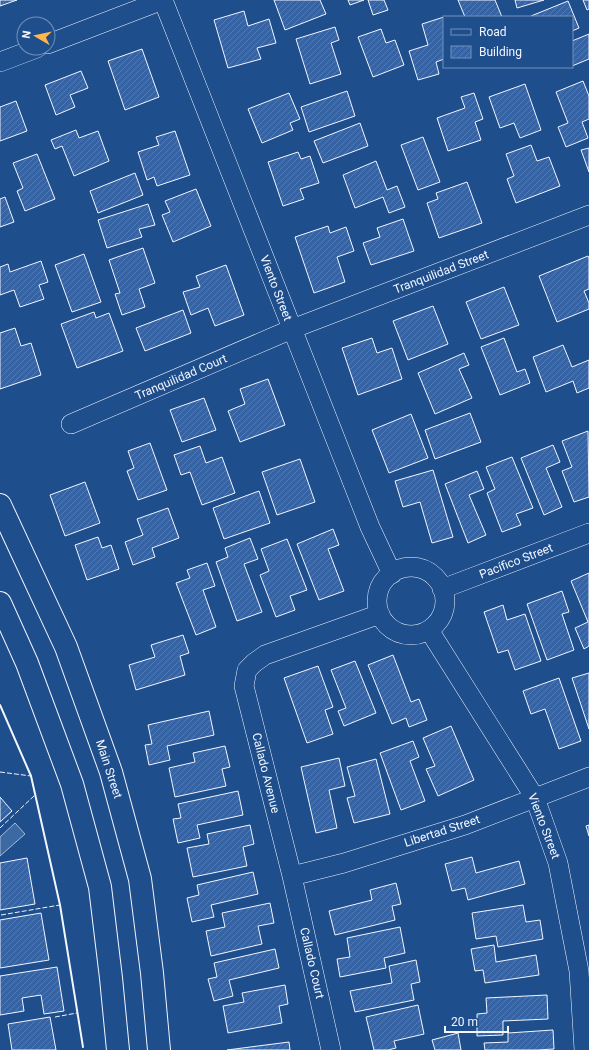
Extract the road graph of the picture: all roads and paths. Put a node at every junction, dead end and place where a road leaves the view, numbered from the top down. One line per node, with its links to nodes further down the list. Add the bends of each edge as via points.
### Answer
1 (163, 0): 2 (street); 6 (street, Viento Street)
2 (56, 41)
3 (16, 56): 4 (street)
4 (0, 62)
5 (589, 215): 6 (street, Tranquilidad Street)
6 (292, 329): 7 (street, Tranquilidad Court); 10 (street, Viento Street, via 370,527)
7 (71, 424)
8 (0, 505): 19 (street, Main Street, via 66,647 111,772 140,879)
9 (589, 533): 11 (street, Pacífico Street)
10 (392, 574): 11 (street, via 400,569 421,569 438,580); 13 (street, via 380,588)
11 (442, 589): 14 (street, via 445,601 443,612 438,622)
12 (0, 603): 18 (street, via 28,663 72,784 100,887)
13 (380, 614): 14 (street, via 386,624 406,635); 17 (street, Callado Avenue, via 266,655 248,670 244,686)
14 (429, 630): 16 (street, Viento Street)
15 (589, 777): 16 (street, Libertad Street)
16 (535, 798): 17 (street, Libertad Street, via 465,825 344,863); 21 (street, Viento Street, via 558,863 579,970)
17 (292, 876): 20 (street, Callado Court)
18 (118, 1050)
19 (159, 1050)
20 (331, 1050)
21 (584, 1050)

